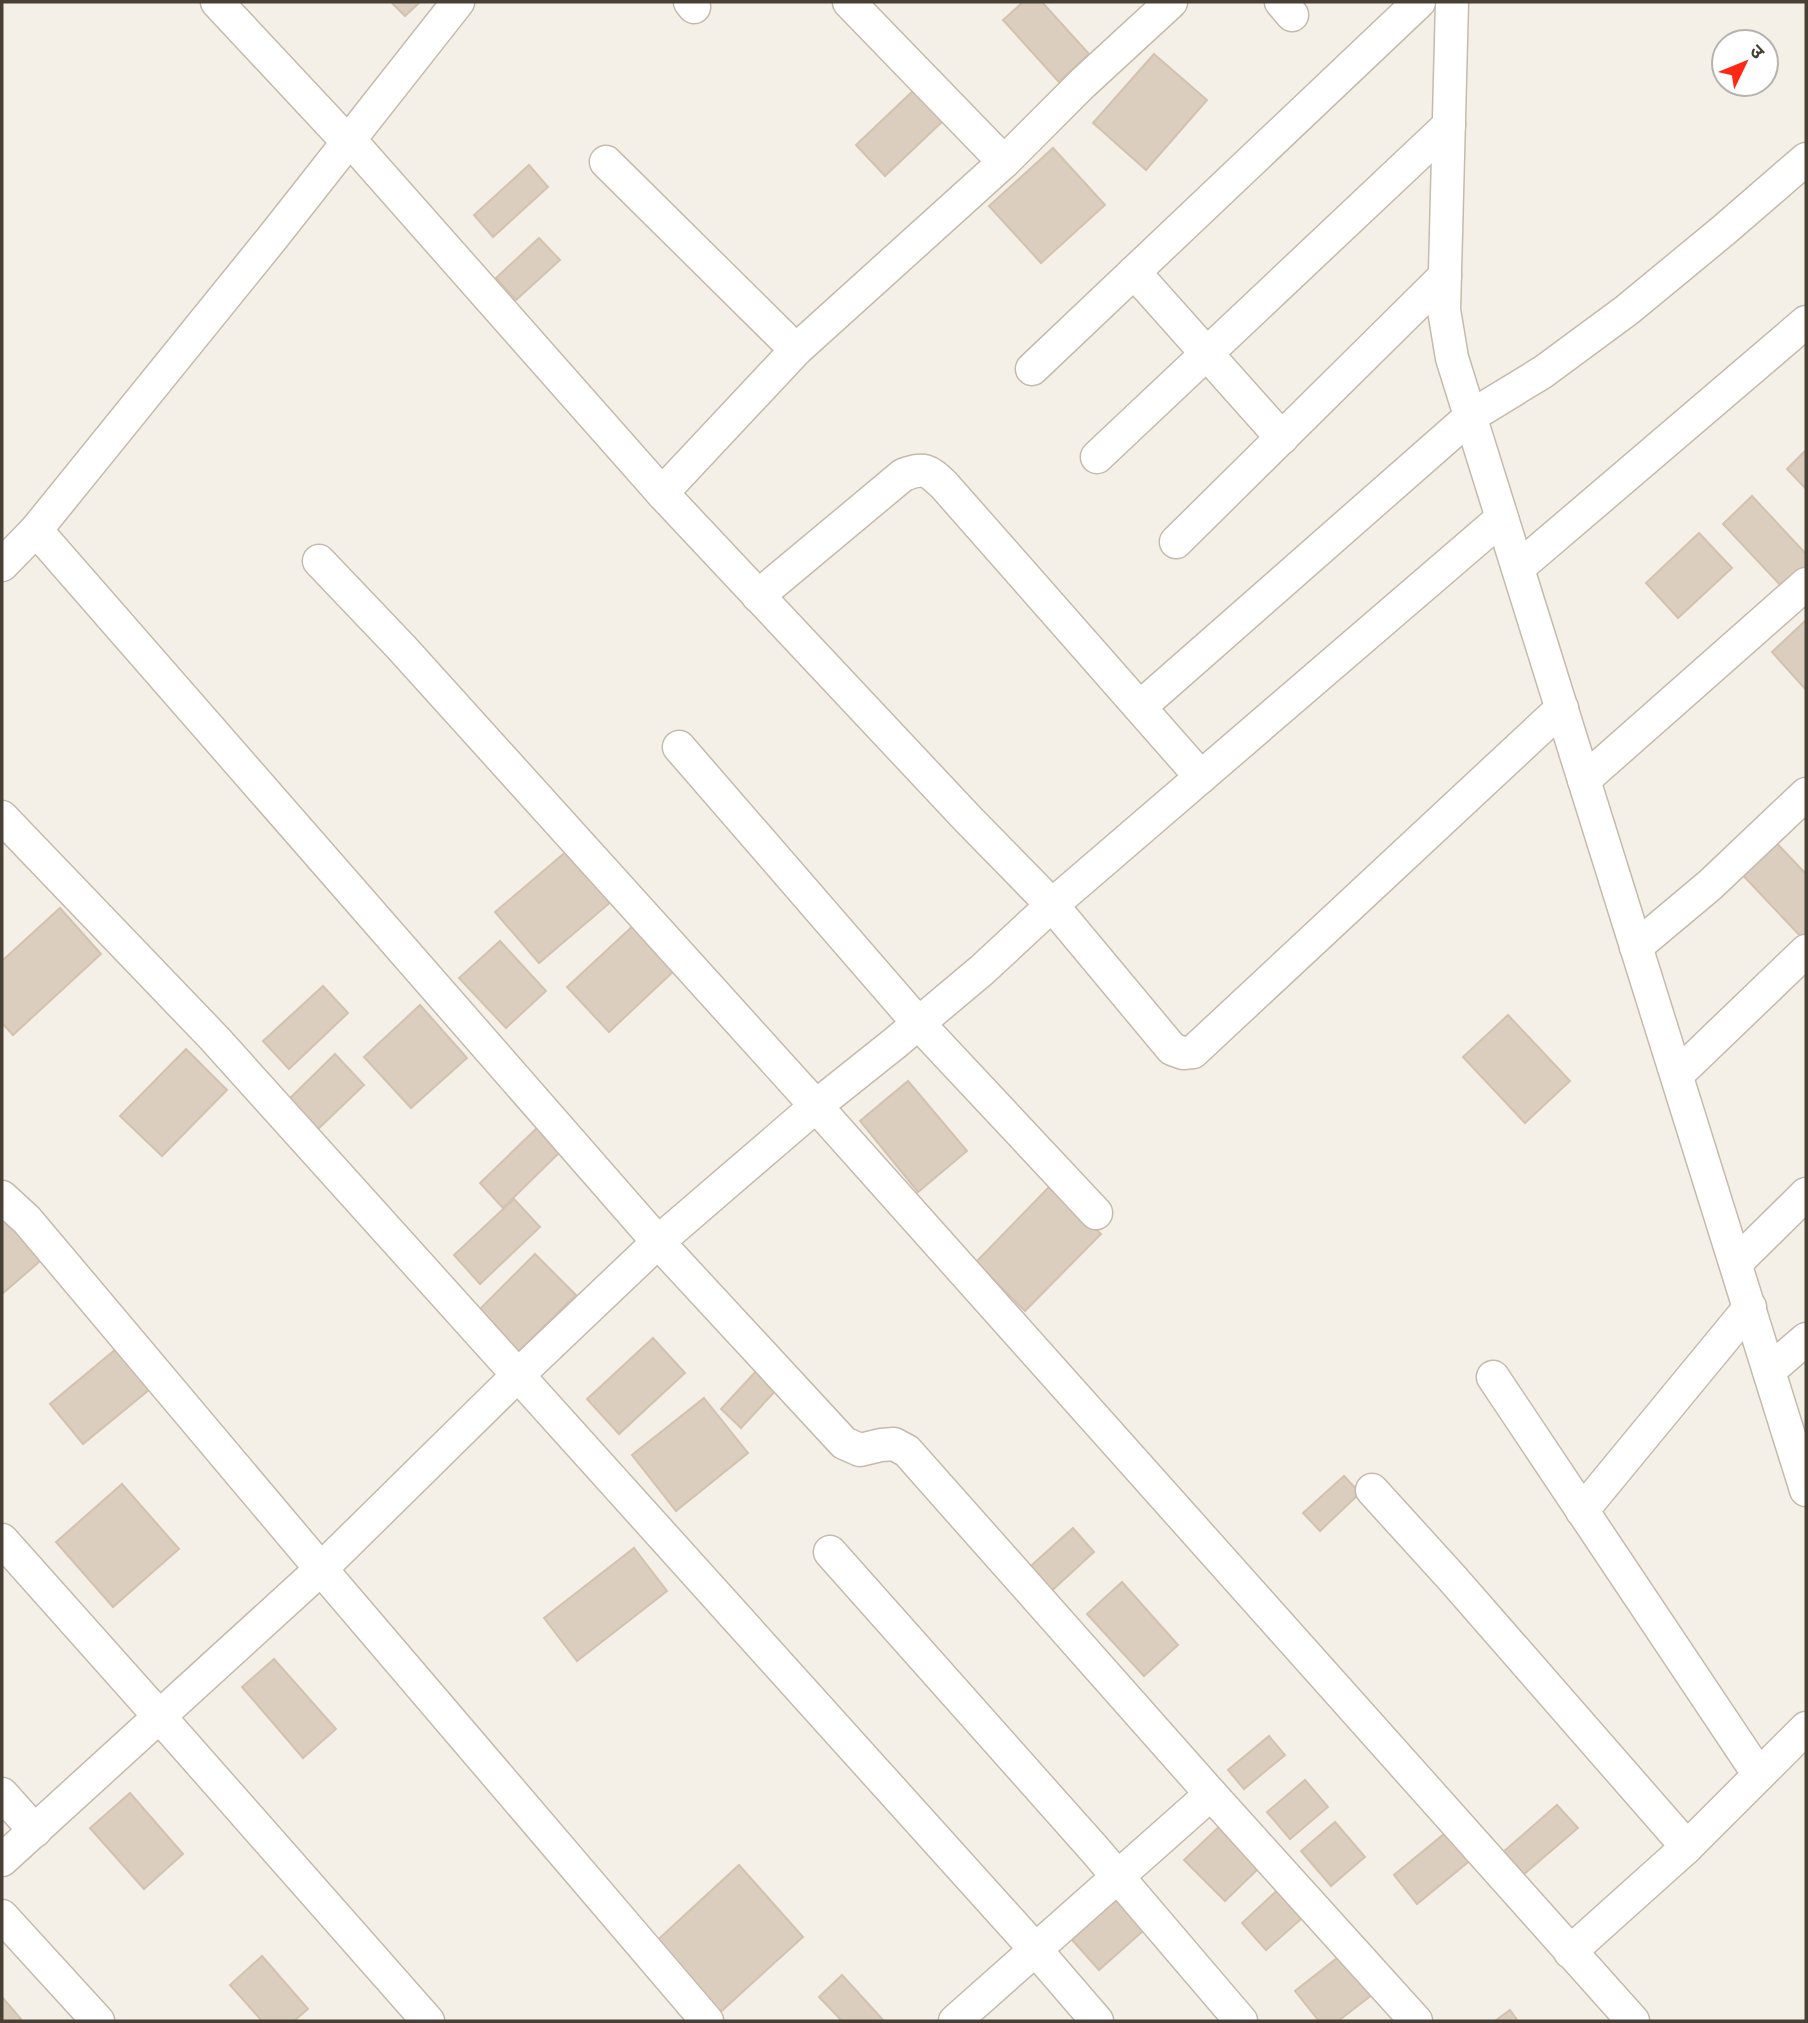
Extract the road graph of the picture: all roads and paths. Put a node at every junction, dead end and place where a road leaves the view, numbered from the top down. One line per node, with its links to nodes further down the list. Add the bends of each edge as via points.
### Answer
1 (216, 2): 8 (street)
2 (458, 2): 8 (street)
3 (1171, 2): 11 (street)
4 (1419, 2): 12 (street)
5 (1452, 2): 7 (street)
6 (851, 3): 11 (street)
7 (1449, 125): 13 (street); 16 (street)
8 (350, 140): 21 (street); 23 (street)
9 (1806, 159): 18 (street, via 1628,310 1543,372)
10 (606, 162): 15 (street)
11 (1004, 162): 15 (street)
12 (1134, 272): 16 (street); 17 (street)
13 (1445, 276): 18 (street, via 1444,310 1452,358); 19 (street)
14 (1806, 323): 27 (street)
15 (796, 350): 21 (street)
16 (1206, 354): 19 (street); 20 (street)
17 (1032, 369)
18 (1471, 416): 22 (street); 30 (street)
19 (1282, 438): 24 (street)
20 (1097, 457)
21 (662, 493): 29 (street)
22 (1502, 518): 27 (street); 33 (street)
23 (36, 530): 26 (street); 46 (street)
24 (1176, 542)
25 (319, 561): 42 (street)
26 (2, 565)
27 (1518, 568): 31 (street)
28 (1806, 584): 34 (street)
29 (758, 596): 30 (street, via 903,475 930,472); 37 (street)
30 (1140, 707): 33 (street)
31 (1562, 708): 34 (street); 37 (street, via 1193,1052 1172,1049)
32 (679, 747): 40 (street)
33 (1201, 777): 37 (street)
34 (1584, 780): 38 (street)
35 (1806, 794): 38 (street)
36 (2, 817): 51 (street, via 215,1039)
37 (1052, 905): 40 (street)
38 (1636, 947): 41 (street)
39 (1806, 951): 41 (street)
40 (919, 1024): 42 (street); 45 (street)
41 (1677, 1075): 47 (street)
42 (817, 1106): 46 (street); 70 (street)
43 (1806, 1194): 47 (street)
44 (2, 1196): 58 (street)
45 (1096, 1213)
46 (658, 1242): 51 (street); 63 (street, via 844,1443 860,1450 894,1444 907,1451)
47 (1735, 1263): 48 (street)
48 (1749, 1307): 50 (street); 55 (street)
49 (1806, 1339): 50 (street)
50 (1769, 1371): 54 (street)
51 (517, 1376): 58 (street); 69 (street)
52 (1493, 1377): 55 (street)
53 (1372, 1490): 65 (street)
54 (1806, 1490)
55 (1582, 1511): 61 (street)
56 (2, 1540): 59 (street)
57 (830, 1552): 67 (street)
58 (321, 1569): 59 (street); 73 (street)
59 (159, 1716): 64 (street); 72 (street)
60 (1806, 1728): 61 (street)
61 (1759, 1775): 65 (street)
62 (2, 1794): 64 (street)
63 (1211, 1794): 67 (street); 77 (street)
64 (35, 1830): 66 (street)
65 (1687, 1847): 70 (street)
66 (2, 1860)
67 (1118, 1877): 69 (street); 76 (street)
68 (2, 1916): 71 (street)
69 (1035, 1949): 74 (street); 75 (street)
70 (1570, 1952): 78 (street)
71 (98, 2021)
72 (428, 2021)
73 (707, 2021)
74 (955, 2021)
75 (1097, 2021)
76 (1241, 2021)
77 (1416, 2021)
78 (1633, 2021)

